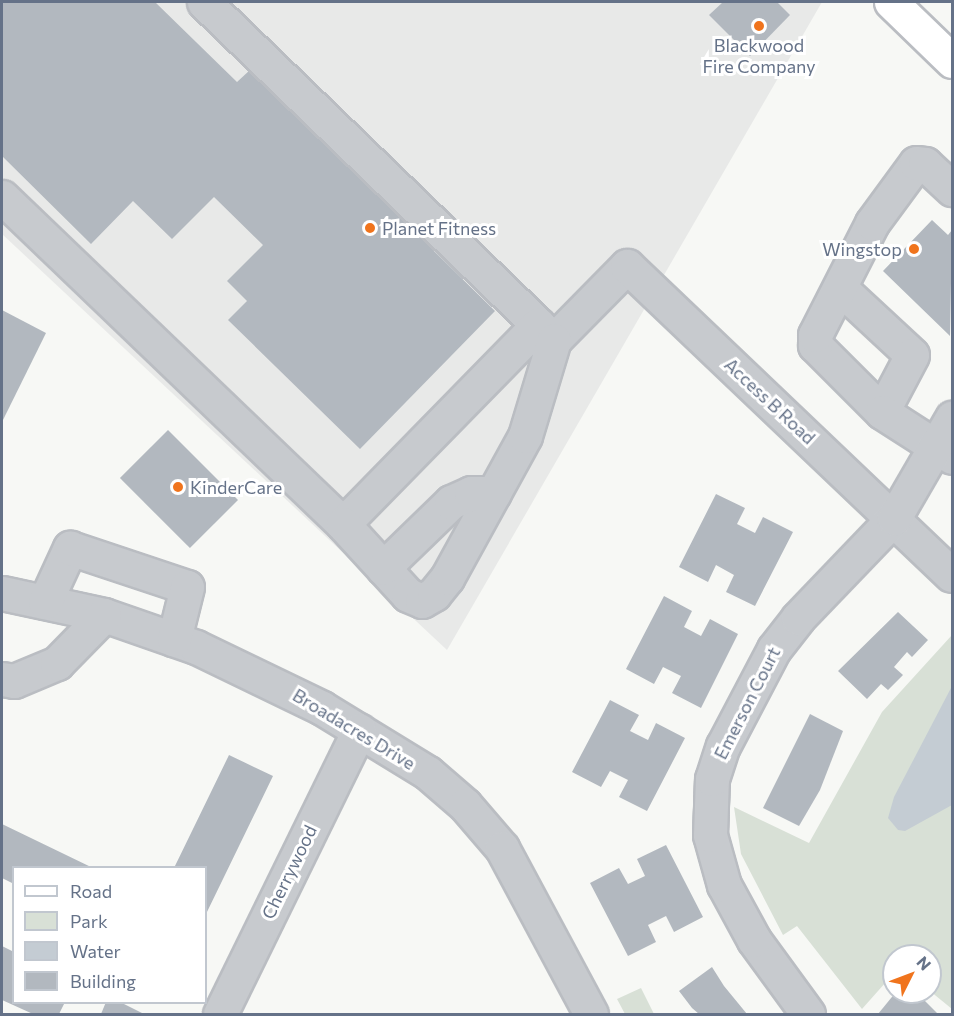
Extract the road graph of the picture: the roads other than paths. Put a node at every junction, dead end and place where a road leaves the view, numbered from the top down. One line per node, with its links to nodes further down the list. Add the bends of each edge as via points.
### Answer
1 (204, 2): 7 (street)
2 (891, 2): 3 (main road)
3 (950, 56)
4 (952, 189): 6 (street, via 925,164 916,164 872,223)
5 (2, 197): 13 (street)
6 (840, 288): 8 (street, via 815,335 815,345); 8 (street, via 912,355)
7 (546, 332): 11 (street, via 525,436); 12 (street, Access B Road, via 627,266); 13 (street)
8 (882, 412): 10 (street)
9 (952, 418): 10 (street, Emerson Court)
10 (945, 453): 12 (street, Emerson Court)
11 (494, 493): 14 (street, via 471,493 451,502); 14 (street, via 447,578 434,594 422,601 408,595)
12 (894, 518): 15 (street, Access B Road); 24 (street, Emerson Court, via 779,641 723,746 712,779 710,835 724,885 754,940)
13 (343, 524): 14 (street)
14 (383, 568)
15 (952, 575)
16 (2, 592): 17 (street, Broadacres Drive)
17 (45, 602): 18 (street, Broadacres Drive); 19 (street, via 70,548 187,587)
18 (104, 615): 19 (street, Broadacres Drive); 20 (street, via 57,663 14,681)
19 (174, 639): 21 (street, Broadacres Drive, via 276,683)
20 (2, 679)
21 (359, 730): 22 (street, Cherrywood); 23 (street, Broadacres Drive, via 428,773 484,825 517,871)
22 (220, 1014)
23 (591, 1014)
24 (808, 1014)

